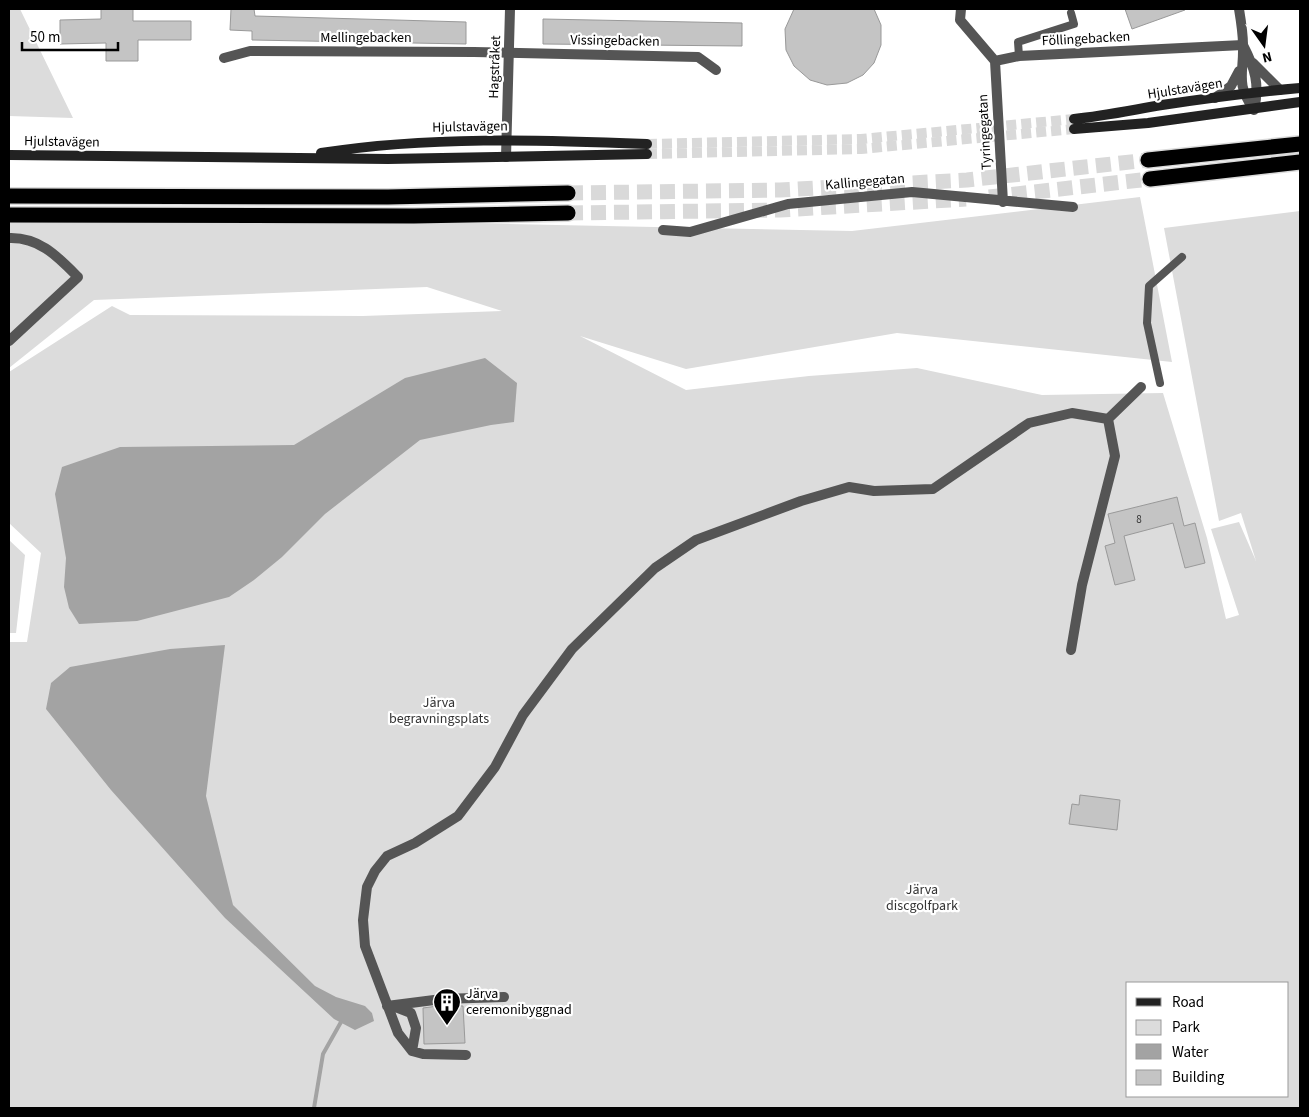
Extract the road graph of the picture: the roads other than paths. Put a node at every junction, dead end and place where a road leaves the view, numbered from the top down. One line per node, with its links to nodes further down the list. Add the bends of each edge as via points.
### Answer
1 (510, 9): 6 (street, Hagstråket)
2 (961, 9): 9 (street, via 960,20)
3 (1239, 9): 5 (street)
4 (1071, 13): 7 (lane, via 1074,24 1018,42)
5 (1244, 45): 7 (street, Föllingebacken); 10 (street); 11 (street)
6 (510, 53): 8 (street, Mellingebacken, via 250,51); 12 (street, Vissingebacken, via 698,57); 20 (street, Hagstråket)
7 (1019, 56): 9 (street, Föllingebacken)
8 (224, 58)
9 (995, 61): 30 (street, Tyringegatan)
10 (1252, 63): 14 (street); 15 (street)
11 (1240, 67): 16 (street); 17 (street, via 1234,82)
12 (716, 70)
13 (1300, 88): 14 (main road, Hjulstavägen)
14 (1280, 90): 15 (main road, Hjulstavägen)
15 (1258, 92): 16 (main road, Hjulstavägen); 19 (street)
16 (1243, 94): 17 (main road, Hjulstavägen); 19 (street)
17 (1215, 98): 19 (main road, Hjulstavägen, via 1074,124 1148,123)
18 (1300, 102): 19 (main road, Hjulstavägen)
19 (1254, 110)
20 (507, 140): 23 (main road, Hjulstavägen, via 400,143); 24 (street, Hagstråket); 24 (main road, Hjulstavägen, via 647,149)
21 (1300, 144): 25 (highway)
22 (9, 155): 23 (main road, Hjulstavägen)
23 (295, 157): 24 (main road, Hjulstavägen)
24 (506, 157)
25 (1148, 160)
26 (1300, 162): 27 (highway)
27 (1150, 179)
28 (568, 193): 29 (highway, via 388,197)
29 (9, 196)
30 (1003, 202): 31 (street, Kallingegatan); 34 (street, Kallingegatan, via 912,192 788,204 690,232)
31 (1073, 207)
32 (568, 213): 33 (highway)
33 (9, 215)
34 (663, 230)
35 (9, 238): 37 (street, via 37,242 78,277)
36 (1182, 256): 38 (lane, via 1149,286 1147,323)
37 (9, 341)
38 (1160, 383)
39 (1141, 387): 40 (street)
40 (1108, 418): 41 (street, via 1116,456 1082,585); 43 (street, via 1072,413 1029,423 933,489 874,491 849,487 809,498 696,540 655,568 572,649 523,715 495,767 458,816 387,856 375,871 367,886 363,920 365,946)
41 (1071, 650)
42 (504, 997): 43 (street, via 442,999)
43 (390, 1006): 44 (street, via 398,1033); 44 (street, via 411,1013 416,1028)
44 (412, 1051): 45 (street)
45 (466, 1055)

